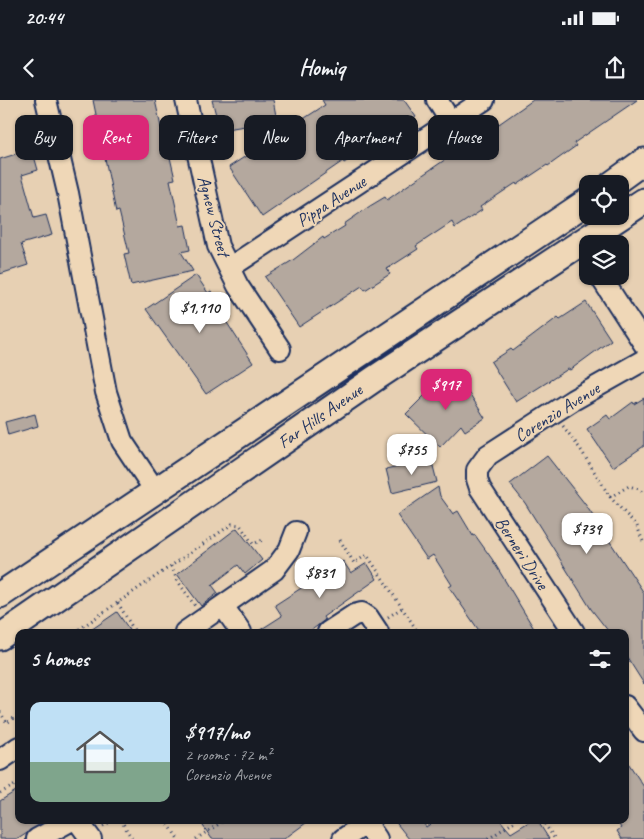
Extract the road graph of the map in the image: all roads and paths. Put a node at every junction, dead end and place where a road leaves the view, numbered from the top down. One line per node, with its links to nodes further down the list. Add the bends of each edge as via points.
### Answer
1 (46, 100): 21 (street, via 68,193 106,392 122,441)
2 (186, 100): 14 (street, Agnew Street, via 216,236)
3 (437, 100): 5 (street)
4 (484, 100): 6 (street, Pippa Avenue)
5 (447, 115)
6 (462, 115)
7 (428, 138): 14 (street, Pippa Avenue)
8 (644, 161): 9 (main road)
9 (625, 175)
10 (644, 201): 12 (main road, Far Hills Avenue)
11 (579, 206): 21 (main road, Far Hills Avenue)
12 (603, 235)
13 (579, 253): 42 (main road, Far Hills Avenue, via 374,379)
14 (229, 268): 17 (street, Agnew Street)
15 (606, 285): 16 (street)
16 (644, 344)
17 (280, 349)
18 (644, 360): 20 (street, Corenzio Avenue, via 512,439 488,455)
19 (562, 425): 23 (path)
20 (477, 470): 41 (street, Berneri Drive, via 476,480 480,488)
21 (156, 492): 29 (main road, Far Hills Avenue)
22 (644, 494): 23 (path, via 629,486)
23 (610, 498): 27 (path, via 637,526)
24 (296, 532): 31 (street, via 274,570)
25 (265, 540): 28 (path, via 253,544 240,525 232,524)
26 (340, 540): 32 (path, via 354,563 367,555)
27 (644, 544)
28 (170, 566): 30 (path); 33 (path)
29 (0, 595)
30 (118, 603): 35 (path); 36 (path)
31 (223, 606): 37 (street); 38 (street)
32 (402, 608): 34 (path); 40 (path)
33 (198, 610)
34 (380, 627): 39 (street, via 362,613)
35 (79, 629)
36 (133, 629)
37 (189, 629)
38 (239, 629)
39 (333, 629)
40 (416, 629)
41 (572, 629)
42 (0, 637)
43 (629, 711): 46 (street)
44 (0, 712): 45 (path, via 7,723)
45 (15, 717)
46 (644, 731)
47 (15, 750): 48 (street)
48 (0, 760)
49 (15, 785): 50 (path)
50 (0, 793)
51 (65, 824): 59 (street)
52 (80, 824): 60 (street)
53 (123, 824): 61 (path)
54 (169, 824): 62 (path)
55 (219, 824): 63 (path)
56 (511, 824): 65 (path)
57 (545, 824): 66 (path)
58 (370, 826): 64 (street)
59 (38, 839)
60 (91, 839)
61 (132, 839)
62 (178, 839)
63 (196, 839)
64 (343, 839)
65 (488, 839)
66 (554, 839)

